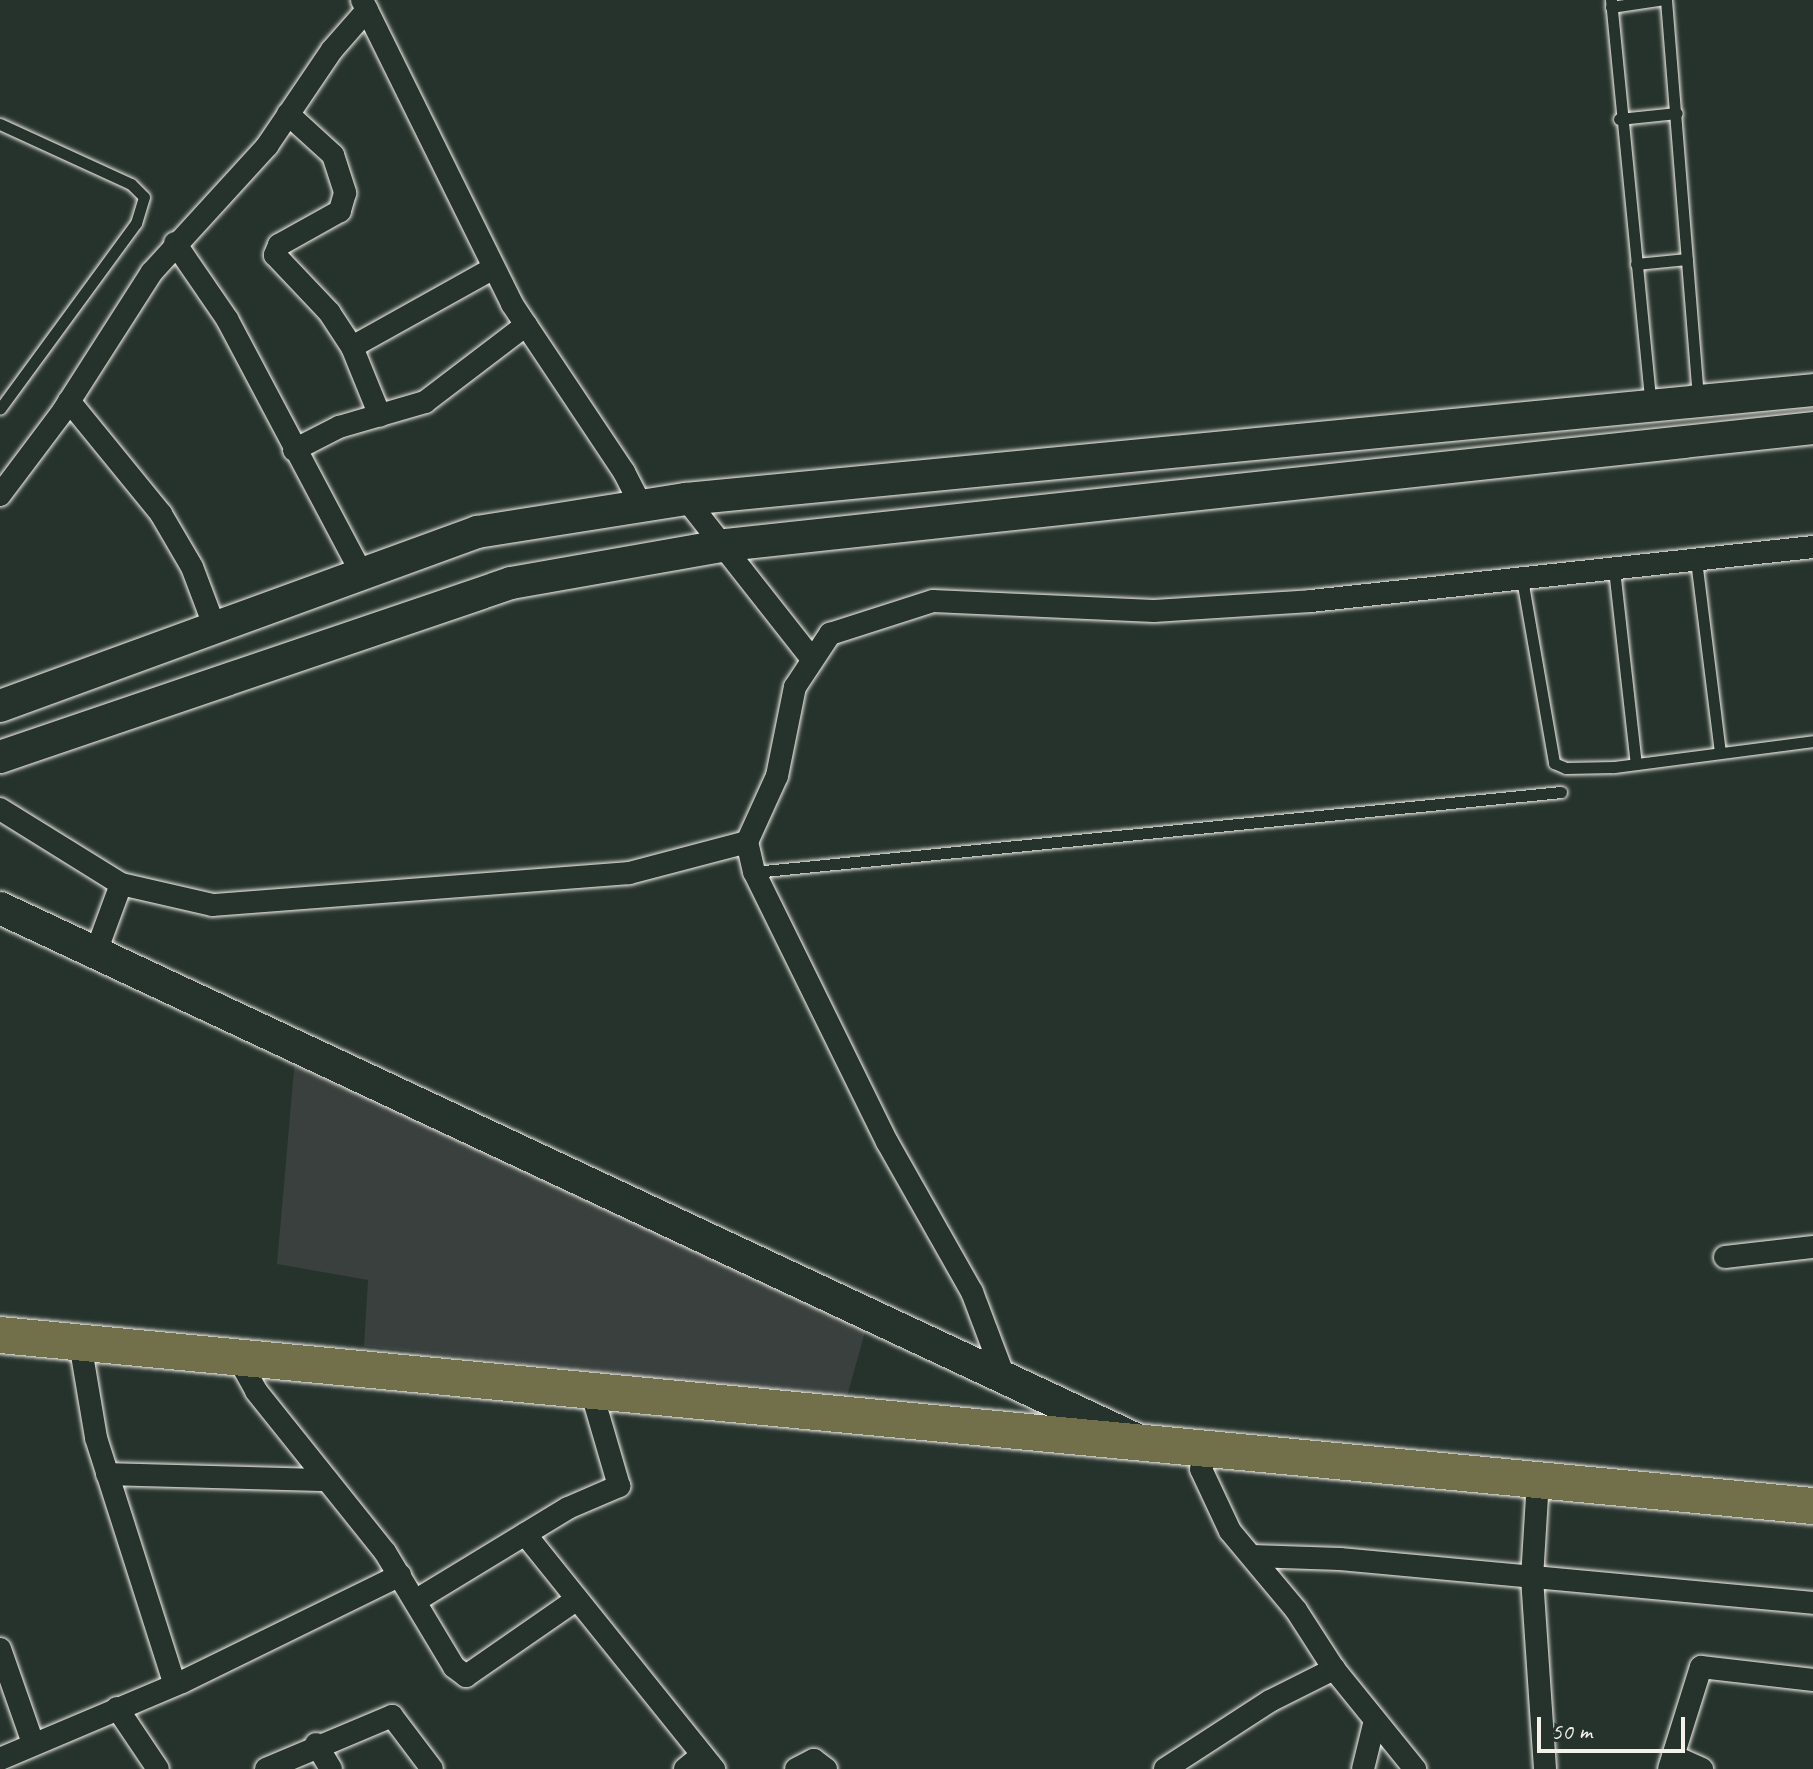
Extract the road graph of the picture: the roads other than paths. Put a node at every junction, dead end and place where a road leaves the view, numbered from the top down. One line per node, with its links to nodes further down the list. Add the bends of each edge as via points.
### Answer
1 (1659, 0): 3 (lane)
2 (1666, 0): 5 (lane)
3 (1611, 4): 7 (lane)
4 (365, 5): 6 (street); 12 (street)
5 (1677, 113): 7 (lane); 10 (lane)
6 (288, 114): 9 (street, via 267,146); 14 (street, via 333,155 345,193 340,211 279,245 275,255 329,312)
7 (1619, 119): 11 (lane)
8 (0, 124): 19 (lane, via 131,184 144,197 136,223)
9 (175, 243): 17 (street, via 106,338); 25 (street, via 227,319)
10 (1687, 259): 11 (lane); 16 (lane)
11 (1636, 264): 18 (lane)
12 (494, 268): 13 (street); 14 (street)
13 (526, 325): 20 (street, via 425,402); 29 (street)
14 (352, 347): 20 (street)
15 (1813, 390): 16 (street)
16 (1705, 400): 18 (street); 23 (street)
17 (69, 401): 27 (street); 36 (street, via 161,514 192,567)
18 (1653, 405): 22 (street); 24 (street)
19 (0, 409)
20 (380, 416): 25 (street, via 339,427)
21 (1813, 428): 23 (street)
22 (1406, 429): 26 (street); 28 (street)
23 (1714, 439): 24 (street)
24 (1660, 444): 26 (street)
25 (294, 450): 34 (street)
26 (1406, 472): 30 (street)
27 (0, 495)
28 (686, 499): 29 (street); 30 (street)
29 (641, 506): 34 (street, via 477,532)
30 (726, 545): 37 (street); 41 (street, via 511,583)
31 (1813, 547): 32 (street)
32 (1696, 560): 33 (street); 40 (lane)
33 (1614, 569): 35 (street); 42 (lane)
34 (362, 574): 36 (street)
35 (1522, 579): 37 (street, via 1154,611 933,601 830,634); 42 (lane, via 1554,763 1566,768)
36 (215, 628): 38 (street)
37 (811, 658): 45 (street, via 795,687 777,776)
38 (0, 706)
39 (1813, 741): 40 (lane)
40 (1720, 753): 42 (lane)
41 (0, 757)
42 (1636, 764)
43 (1561, 792): 46 (lane)
44 (0, 809): 47 (street)
45 (747, 842): 46 (street); 47 (street, via 629,873 213,905)
46 (754, 872): 55 (street, via 887,1142 972,1292)
47 (121, 884): 49 (street)
48 (0, 908): 49 (street)
49 (96, 952): 55 (street)
50 (1813, 1247): 51 (street)
51 (1725, 1257)
52 (0, 1335): 53 (main road)
53 (80, 1343): 54 (main road); 59 (street)
54 (238, 1358): 56 (main road); 60 (street, via 256,1391)
55 (1003, 1374): 57 (street)
56 (591, 1390): 57 (main road); 63 (street, via 619,1486)
57 (1142, 1443): 58 (main road)
58 (1208, 1449): 61 (main road); 64 (street, via 1201,1469 1230,1531)
59 (107, 1474): 60 (street); 73 (street)
60 (327, 1480): 65 (street)
61 (1538, 1480): 62 (main road); 66 (street)
62 (1813, 1506)
63 (525, 1534): 67 (street); 68 (street)
64 (1252, 1556): 66 (street); 71 (street)
65 (400, 1575): 68 (street); 73 (street)
66 (1532, 1578): 69 (street); 90 (street)
67 (577, 1599): 68 (street, via 466,1676 454,1667); 80 (street)
68 (415, 1601)
69 (1813, 1603)
70 (0, 1649): 76 (street)
71 (1334, 1669): 75 (street); 87 (street, via 1270,1701)
72 (1813, 1680): 79 (street, via 1701,1667)
73 (175, 1685): 74 (street)
74 (117, 1708): 76 (street); 81 (street)
75 (1375, 1720): 88 (street); 89 (street)
76 (33, 1743): 78 (street)
77 (316, 1744): 82 (street); 83 (street); 84 (street, via 348,1738 392,1716)
78 (0, 1759)
79 (1671, 1762): 91 (street)
80 (700, 1764)
81 (158, 1769)
82 (266, 1769)
83 (331, 1769)
84 (432, 1769)
85 (796, 1769): 86 (street, via 814,1760)
86 (826, 1769)
87 (1165, 1769)
88 (1363, 1769)
89 (1415, 1769)
90 (1545, 1769)
91 (1702, 1769)

